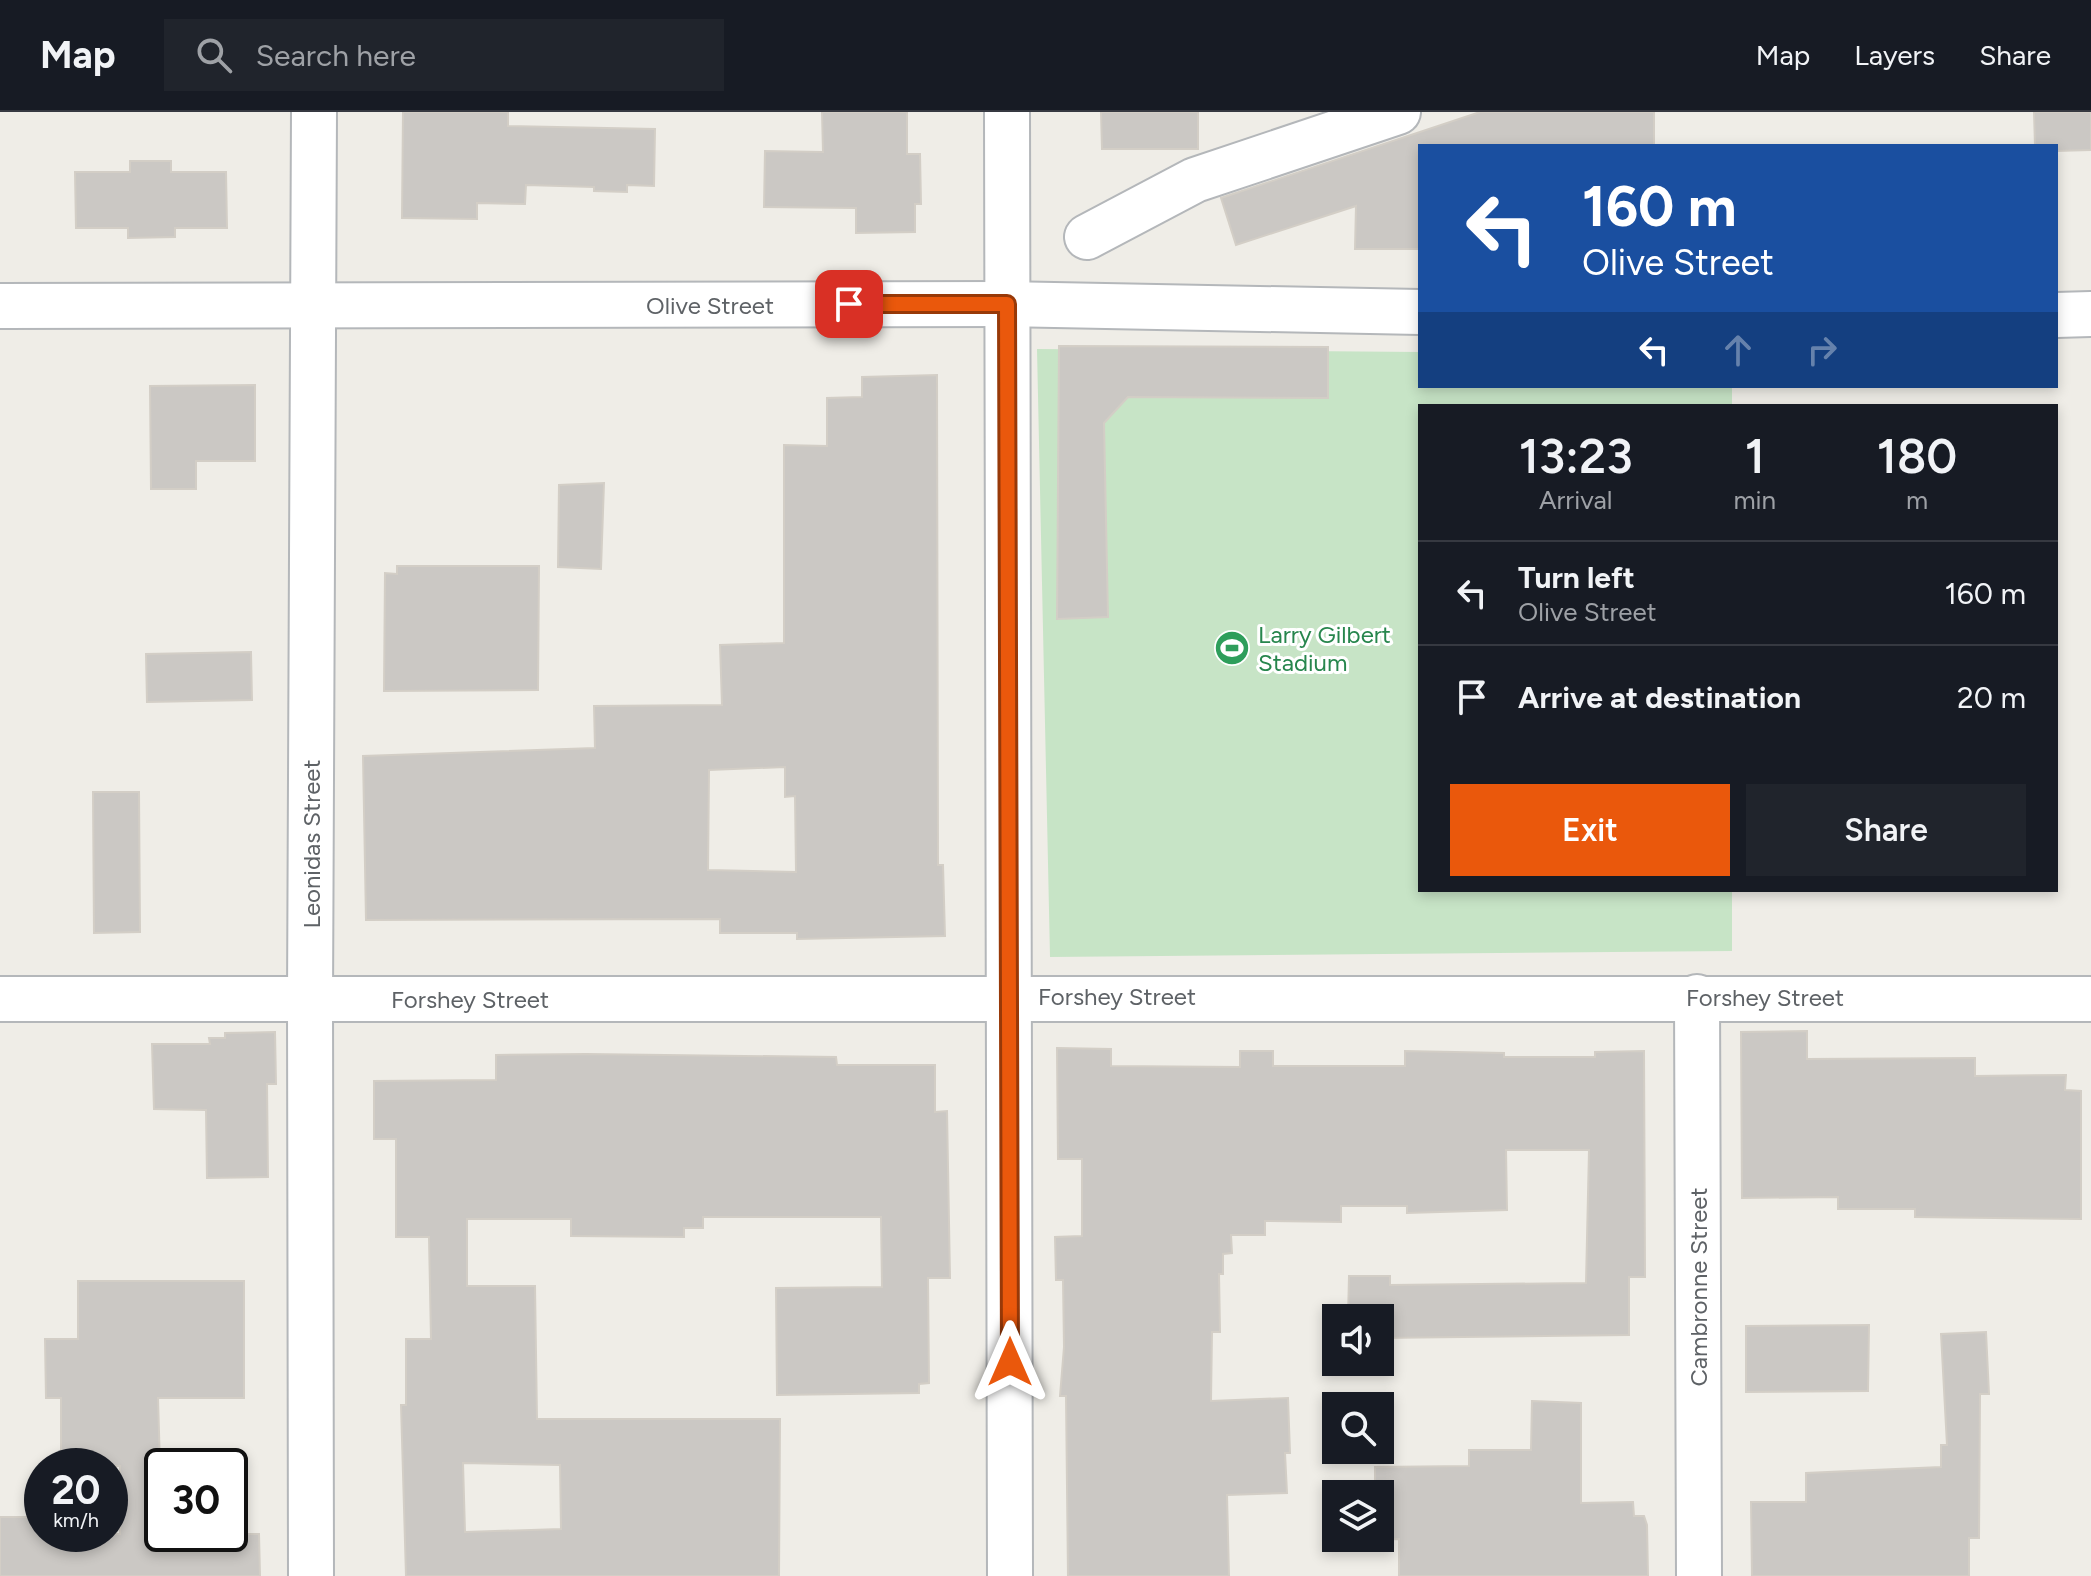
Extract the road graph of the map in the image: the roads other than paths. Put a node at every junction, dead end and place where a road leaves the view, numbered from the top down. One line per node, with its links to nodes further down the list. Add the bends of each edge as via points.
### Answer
1 (314, 112): 7 (street, Leonidas Street)
2 (1007, 112): 5 (street)
3 (1398, 112): 4 (street, via 1195,180)
4 (1087, 237)
5 (1007, 304): 7 (street, Olive Street); 8 (street, Olive Street); 11 (street)
6 (0, 306): 7 (street, Olive Street)
7 (314, 307): 15 (street, Leonidas Street)
8 (1418, 312)
9 (2091, 314): 10 (street)
10 (2058, 315)
11 (1009, 996): 12 (street, Forshey Street); 15 (street, Forshey Street); 17 (street)
12 (1697, 997): 14 (street, Forshey Street); 18 (street, Cambronne Street)
13 (0, 999): 15 (street, Forshey Street)
14 (2091, 999)
15 (310, 1000): 16 (street, Leonidas Street)
16 (311, 1576)
17 (1010, 1576)
18 (1699, 1576)

